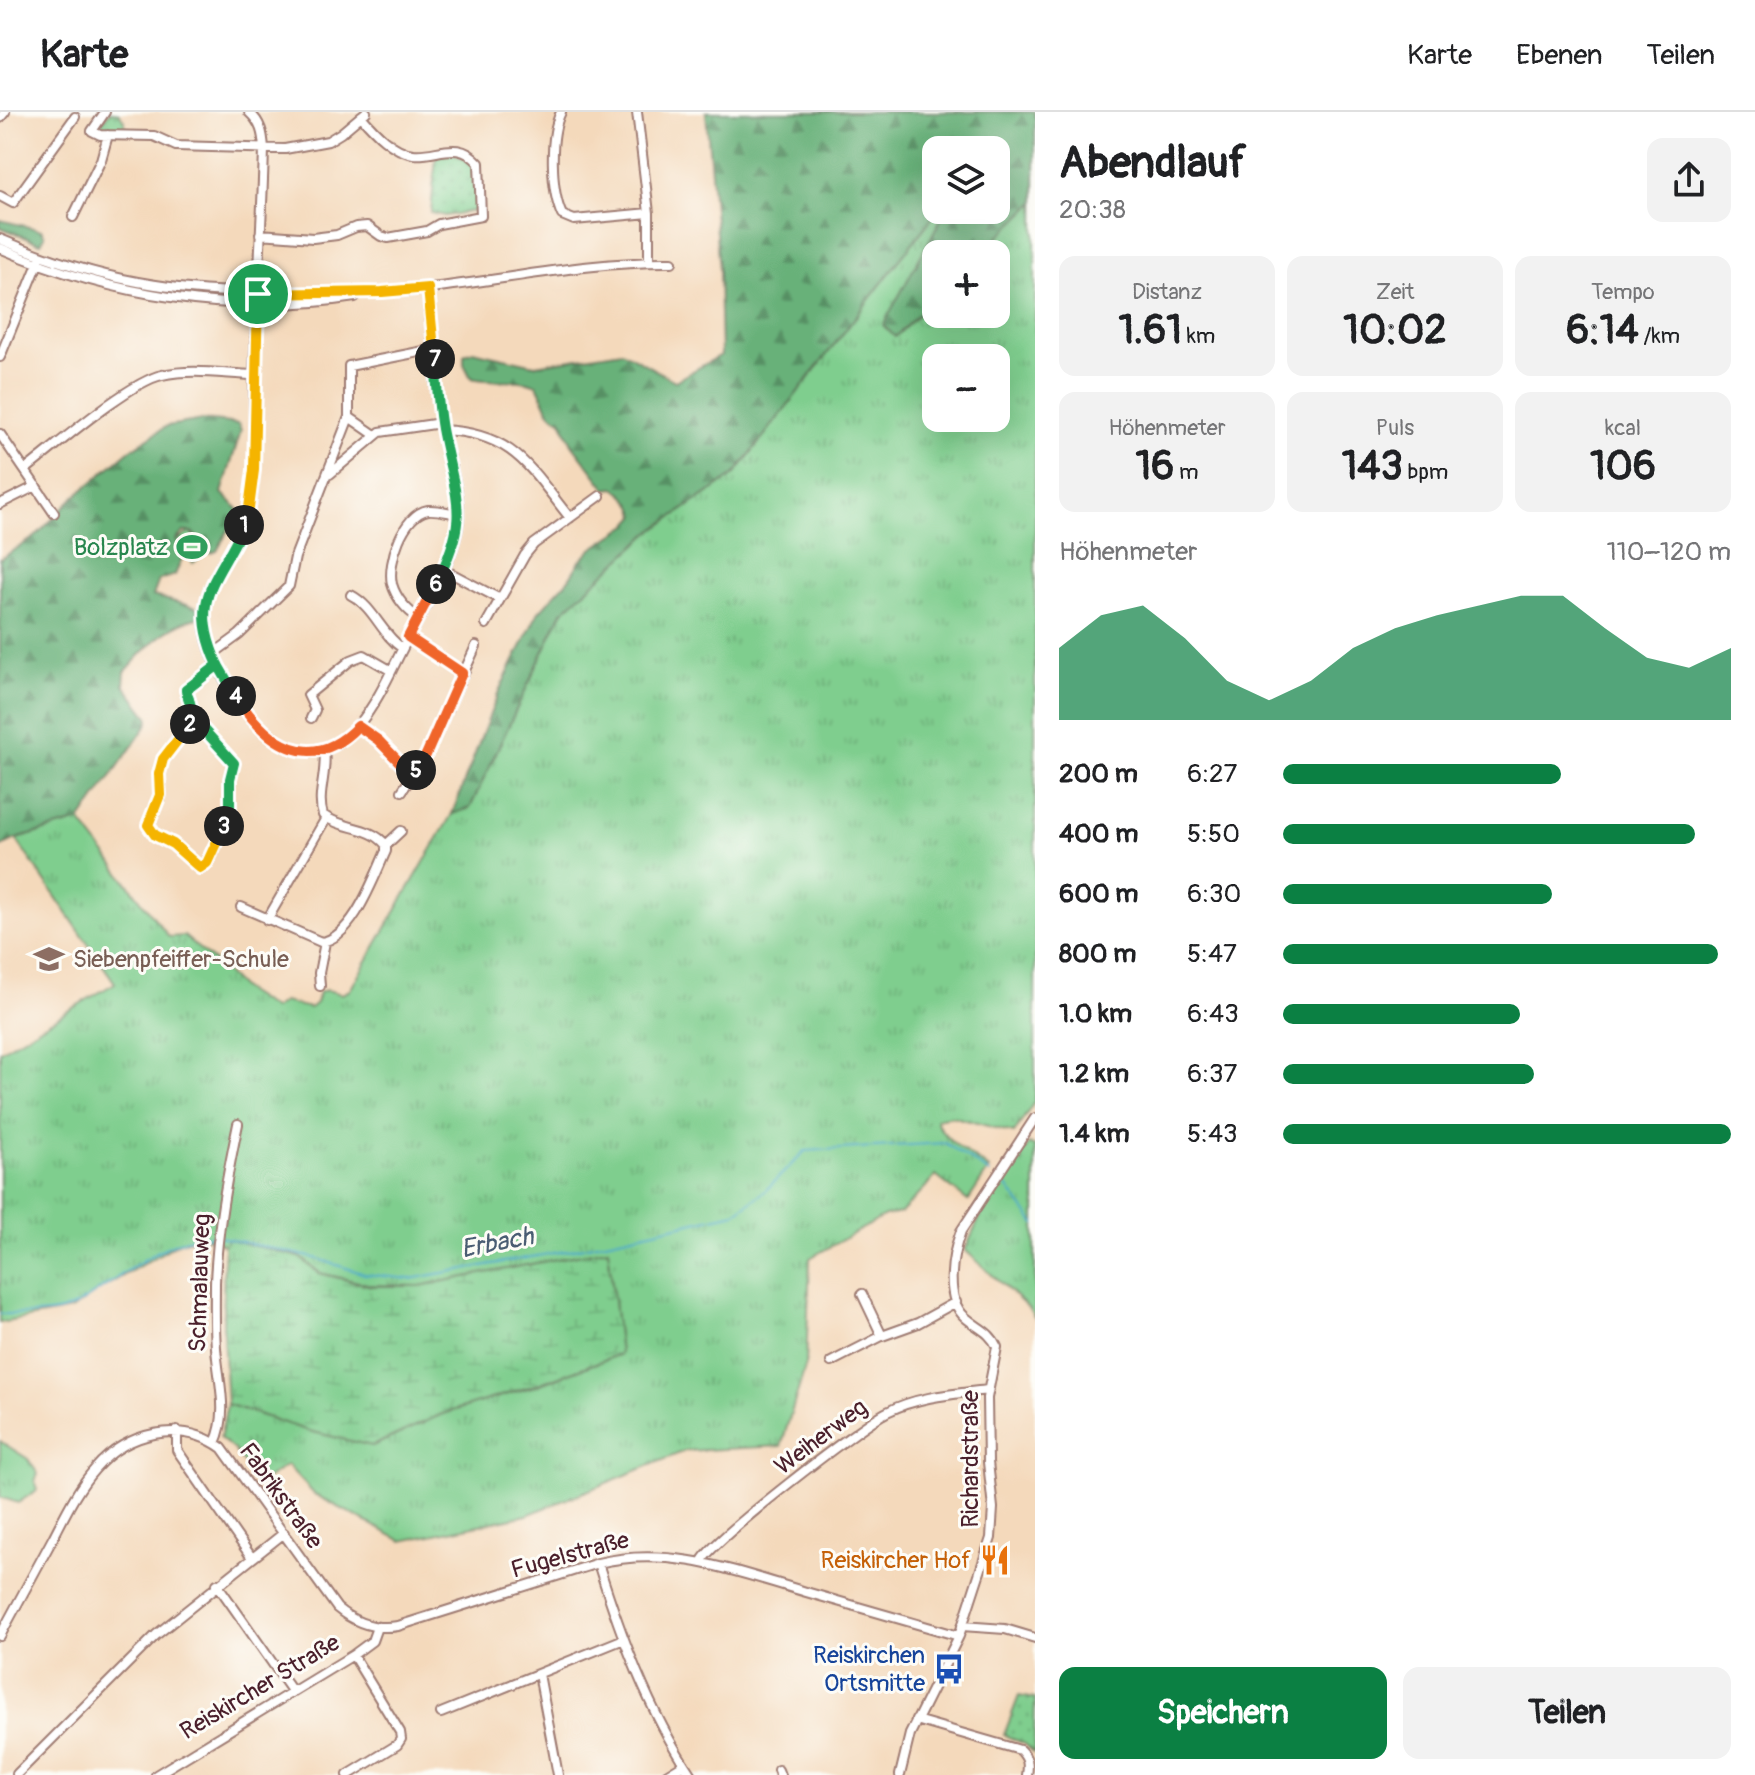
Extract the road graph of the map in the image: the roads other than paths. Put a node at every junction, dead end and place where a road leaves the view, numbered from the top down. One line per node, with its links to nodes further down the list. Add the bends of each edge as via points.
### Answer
1 (5, 112): 8 (street)
2 (105, 112): 9 (street, via 92,131)
3 (249, 112): 10 (street, via 259,122)
4 (561, 112): 12 (street, via 552,156 562,215 574,220)
5 (637, 112): 12 (street)
6 (364, 114): 10 (street, via 328,141); 13 (street, via 380,135 403,151 451,148 475,158)
7 (75, 117): 11 (street, via 13,203)
8 (0, 118)
9 (108, 135): 10 (street, via 154,136 176,146); 14 (street)
10 (264, 149): 16 (street)
11 (0, 196)
12 (649, 213): 20 (street)
13 (481, 216): 15 (street); 16 (street, via 388,238 367,226 313,238)
14 (73, 217)
15 (492, 221)
16 (260, 234): 23 (street)
17 (0, 239): 19 (street)
18 (0, 248): 19 (street)
19 (39, 261): 23 (street, via 128,290 181,298); 25 (street)
20 (649, 262): 21 (street); 22 (street)
21 (672, 262)
22 (428, 288): 23 (street, via 327,301); 26 (street)
23 (258, 299): 28 (street)
24 (0, 326): 25 (street)
25 (11, 330): 27 (street)
26 (434, 349): 29 (street, via 349,366); 30 (street)
27 (0, 357)
28 (254, 375): 33 (street, via 153,377); 49 (street, via 252,490 246,520 207,591 204,625)
29 (349, 417): 32 (street); 34 (street)
30 (442, 427): 32 (street, via 387,429); 39 (street); 40 (street, via 506,446)
31 (0, 434): 33 (street)
32 (375, 435): 34 (street)
33 (25, 470): 35 (street)
34 (328, 476): 49 (street, via 295,557 289,586)
35 (36, 486): 37 (street); 38 (street)
36 (600, 496): 40 (street)
37 (0, 504)
38 (54, 513)
39 (459, 514): 41 (street); 44 (street, via 418,514 405,529 392,562 396,593)
40 (570, 518): 43 (street, via 534,544)
41 (443, 569): 43 (street); 44 (street)
42 (351, 595): 48 (street)
43 (500, 599): 45 (street)
44 (419, 618): 46 (street)
45 (486, 624)
46 (408, 637): 48 (street); 52 (street)
47 (476, 646): 52 (street)
48 (402, 648): 51 (street)
49 (213, 654): 50 (street)
50 (218, 665): 54 (street, via 186,690); 56 (street, via 263,730 297,749)
51 (390, 670): 53 (street, via 364,655 351,660 308,695 315,710); 55 (street)
52 (462, 673): 57 (street, via 426,755)
53 (311, 718)
54 (195, 720): 54 (street, via 232,758 234,768 230,813 200,868 148,825 160,795 163,759)
55 (358, 726): 56 (street); 57 (street)
56 (324, 750): 59 (street, via 320,810)
57 (411, 774): 58 (street)
58 (402, 791)
59 (326, 818): 61 (street, via 369,832); 63 (street)
60 (401, 831): 61 (street)
61 (386, 845): 64 (street, via 358,910)
62 (241, 907): 63 (street)
63 (267, 920): 64 (street)
64 (325, 942): 65 (street)
65 (320, 986)
66 (1035, 1118): 69 (street, via 961,1231 953,1261)
67 (238, 1124): 74 (street, Schmalauweg, via 218,1237 215,1319 223,1422)
68 (862, 1294): 70 (street)
69 (956, 1302): 70 (street); 72 (street, Richardstraße, via 997,1347)
70 (882, 1336): 71 (street)
71 (831, 1362)
72 (988, 1390): 77 (street, Weiherweg, via 923,1399 887,1412 772,1499); 80 (street, Richardstraße, via 993,1526)
73 (177, 1431): 74 (street, Fabrikstraße); 76 (street, via 177,1450); 82 (street, Fabrikstraße, via 130,1442 94,1469)
74 (215, 1443): 75 (street, Fabrikstraße)
75 (284, 1533): 76 (street); 81 (street, Fabrikstraße, via 337,1608)
76 (252, 1558): 79 (street)
77 (702, 1561): 78 (street, Fugelstraße, via 639,1556); 83 (street, Fugelstraße)
78 (598, 1563): 81 (street, Fugelstraße, via 415,1621); 85 (street)
79 (217, 1584): 88 (street); 92 (street, via 104,1684)
80 (962, 1626): 83 (street, Richardstraße); 84 (street, via 1005,1629)
81 (377, 1627): 86 (street, Reiskircher Straße, via 372,1641)
82 (0, 1636)
83 (959, 1636): 90 (street, Richardstraße)
84 (1035, 1638)
85 (624, 1639): 87 (street); 91 (street)
86 (353, 1655): 88 (street, Reiskircher Straße); 94 (street, via 401,1739)
87 (539, 1674): 89 (street); 95 (street)
88 (292, 1691): 93 (street, Reiskircher Straße)
89 (441, 1713)
90 (916, 1720): 98 (street, Richardstraße); 99 (street, via 1020,1750 1029,1765)
91 (684, 1764): 96 (street); 97 (street)
92 (17, 1774)
93 (156, 1775)
94 (348, 1775)
95 (558, 1775)
96 (666, 1775)
97 (691, 1775)
98 (900, 1775)
99 (1027, 1775)

